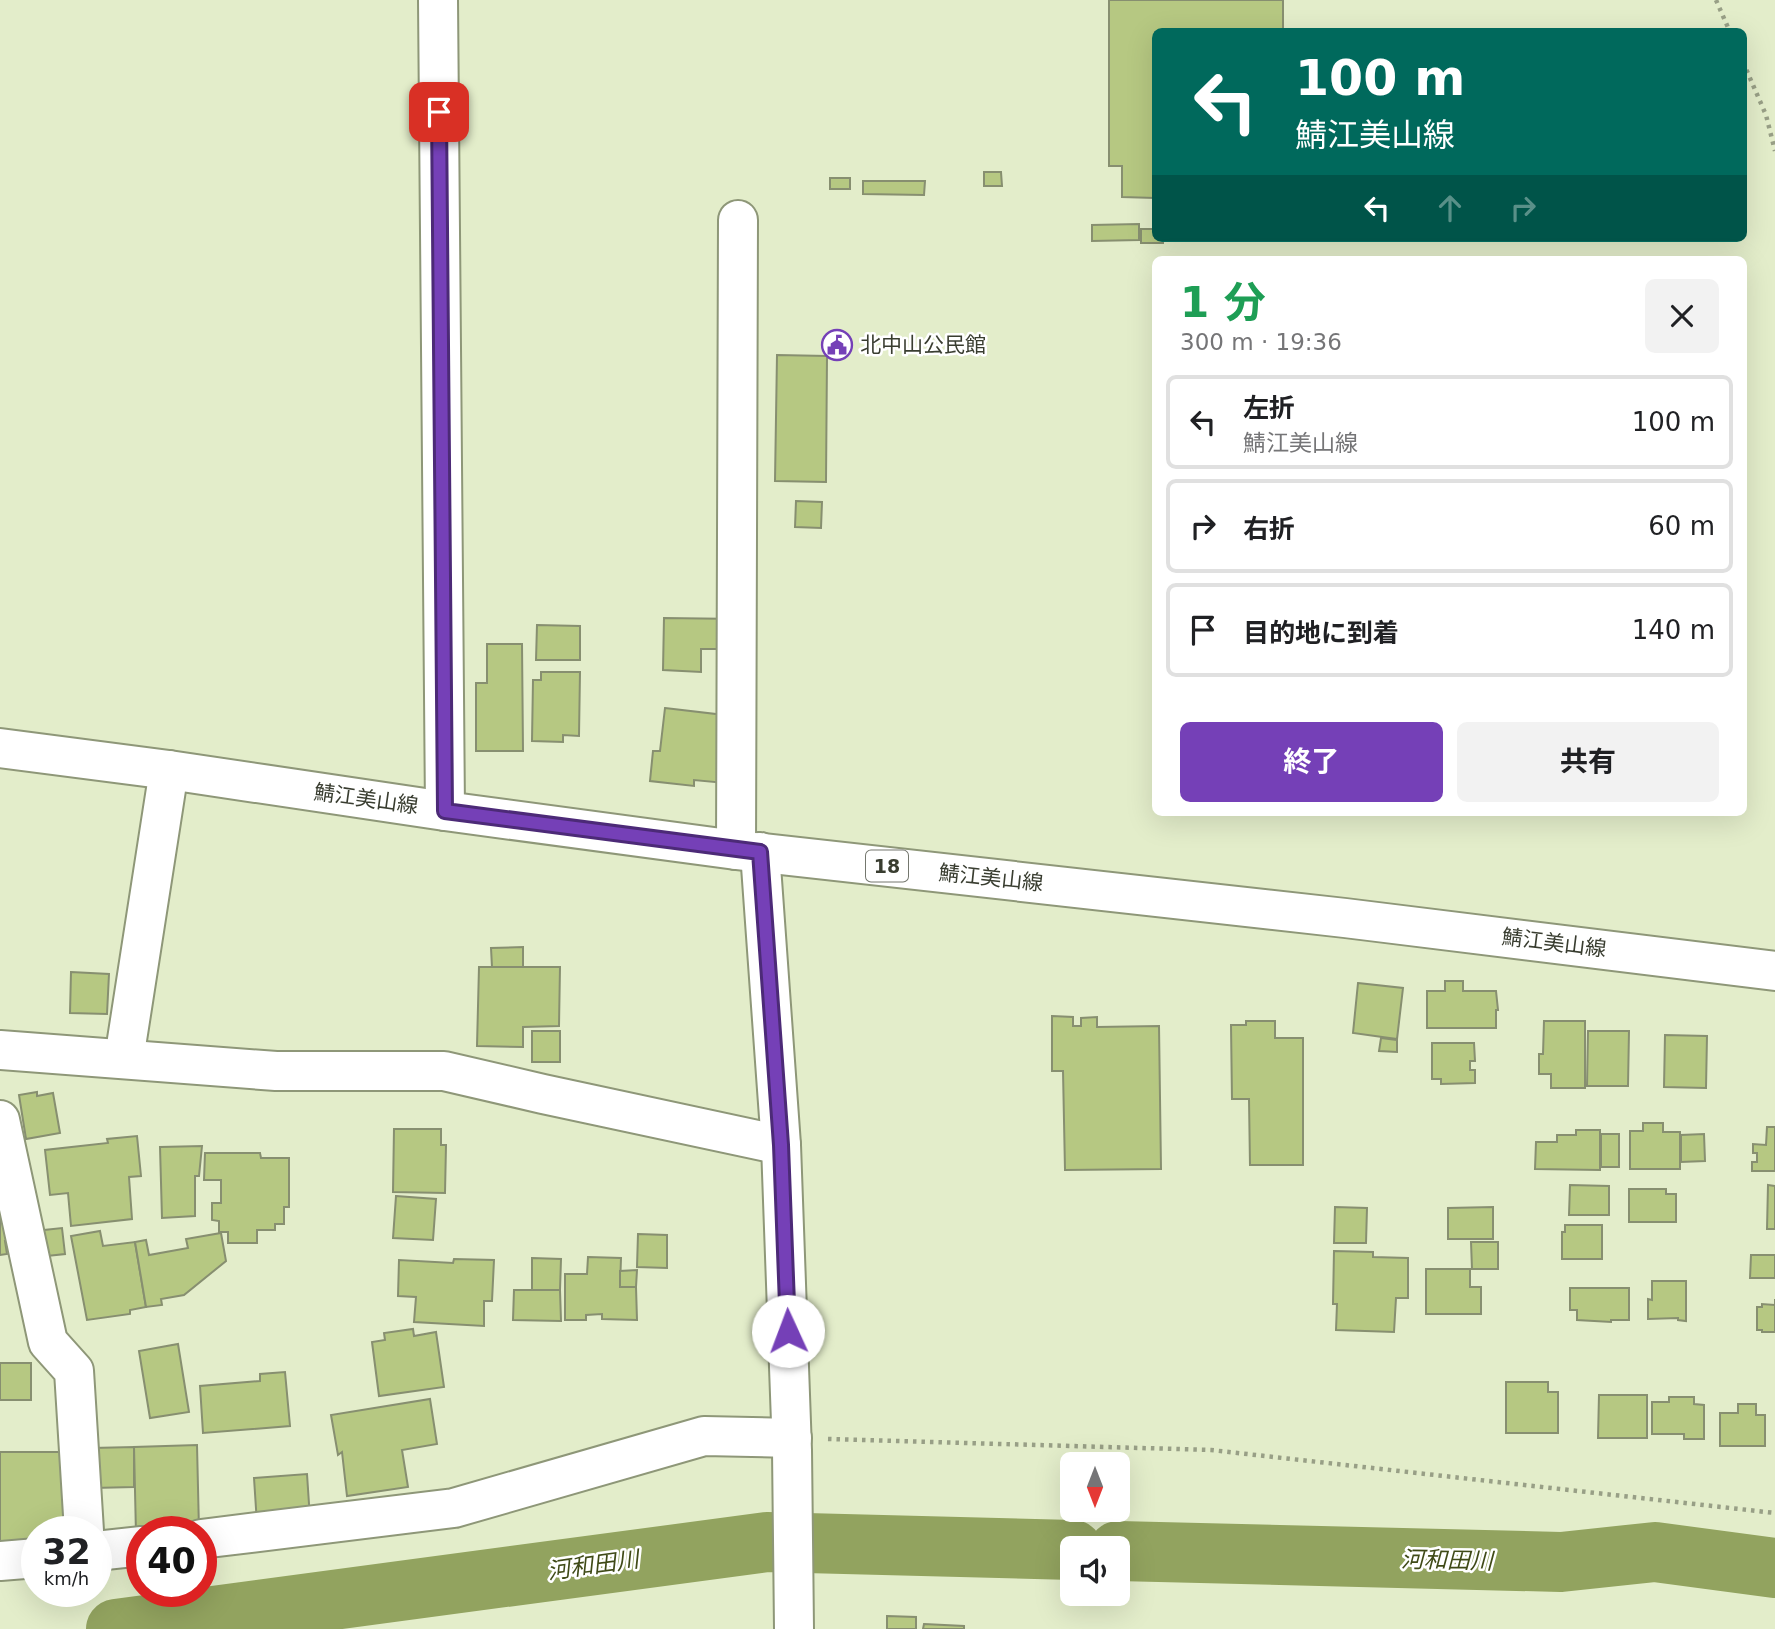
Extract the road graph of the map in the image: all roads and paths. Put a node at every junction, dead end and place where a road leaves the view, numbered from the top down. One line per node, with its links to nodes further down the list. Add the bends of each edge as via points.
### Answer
1 (438, 0): 9 (street)
2 (1716, 0): 3 (path)
3 (1728, 28)
4 (1747, 71): 5 (path)
5 (1775, 151)
6 (738, 220): 10 (street)
7 (0, 748): 8 (street, 鯖江美山線 / 18)
8 (169, 770): 9 (street, 鯖江美山線 / 18); 13 (street)
9 (445, 811): 10 (street, 鯖江美山線 / 18)
10 (748, 851): 11 (street, 鯖江美山線 / 18); 15 (street)
11 (1775, 971)
12 (0, 1050): 13 (street)
13 (124, 1059): 15 (street, via 276,1071 444,1071)
14 (0, 1120): 18 (street, via 48,1342 74,1371)
15 (781, 1145): 16 (street)
16 (792, 1443): 17 (path, via 1211,1450); 19 (street, via 704,1436 454,1508); 22 (street)
17 (1775, 1513)
18 (82, 1516)
19 (217, 1537)
20 (21, 1559): 21 (street)
21 (0, 1561)
22 (794, 1629)

